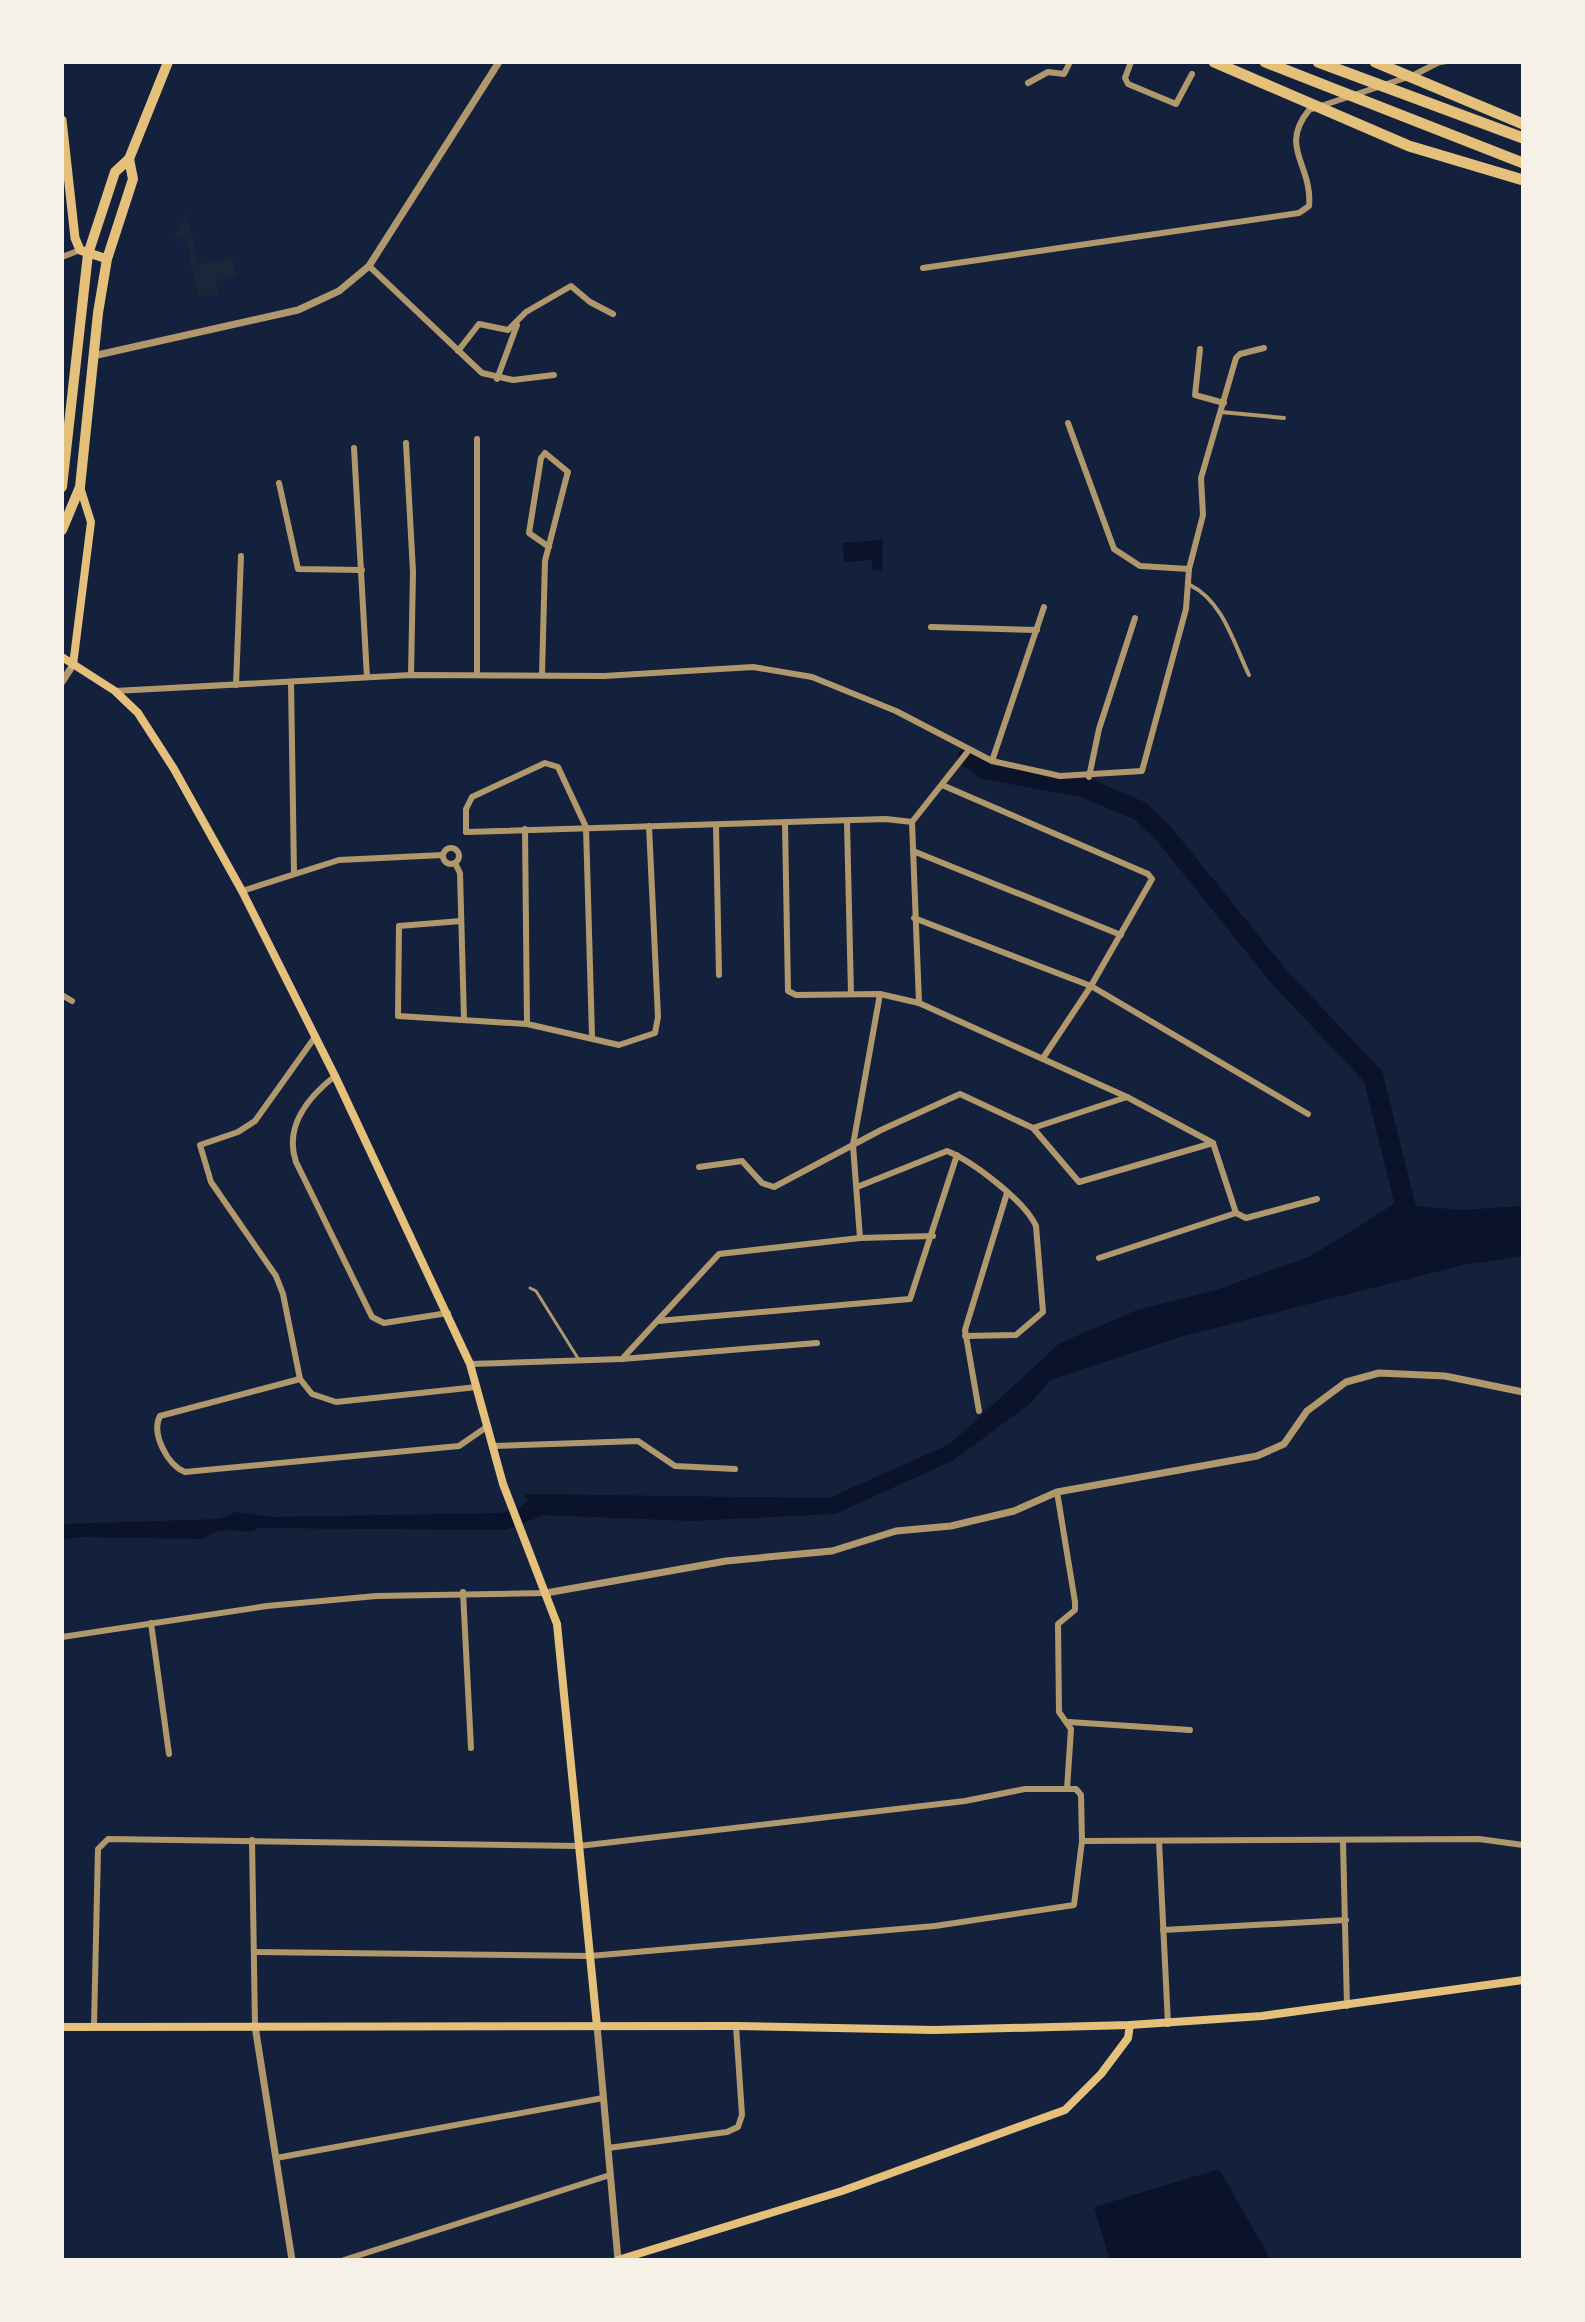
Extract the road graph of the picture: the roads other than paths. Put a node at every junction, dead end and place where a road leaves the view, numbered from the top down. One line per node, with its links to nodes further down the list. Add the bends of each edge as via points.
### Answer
1 (168, 62): 16 (highway)
2 (499, 62): 24 (street)
3 (1070, 62): 12 (street, via 1064,74 1048,72)
4 (1131, 62): 11 (street, via 1128,84 1176,104)
5 (1214, 62): 18 (highway, via 1409,146)
6 (1265, 62): 17 (highway)
7 (1318, 62): 15 (highway)
8 (1375, 62): 14 (highway)
9 (1450, 62): 10 (lane)
10 (1438, 63): 25 (street, via 1309,110 1295,133 1311,193 1309,206 1299,213)
11 (1192, 74)
12 (1028, 83)
13 (62, 120): 20 (main road)
14 (1523, 124)
15 (1523, 138)
16 (129, 159): 21 (highway, via 115,172); 23 (highway, via 133,179)
17 (1523, 163)
18 (1523, 180)
19 (62, 222): 20 (street)
20 (73, 226): 21 (main road)
21 (84, 252): 22 (street); 23 (main road); 42 (highway)
22 (62, 257)
23 (107, 259): 31 (highway)
24 (369, 266): 30 (street); 31 (street, via 339,291 298,310)
25 (923, 268)
26 (613, 314): 27 (street, via 573,286 526,312)
27 (517, 325): 30 (street, via 504,330 479,324); 33 (street)
28 (1264, 348): 34 (street, via 1236,358)
29 (1200, 349): 34 (street, via 1195,395)
30 (458, 351): 33 (street)
31 (93, 356): 43 (highway)
32 (554, 375): 33 (street)
33 (497, 379)
34 (1224, 403): 35 (street)
35 (1221, 412): 36 (street); 47 (street, via 1201,478 1202,524)
36 (1284, 418)
37 (1068, 423): 47 (street, via 1114,549 1140,566)
38 (477, 439): 57 (street)
39 (406, 443): 56 (street, via 413,572)
40 (354, 448): 48 (street)
41 (279, 483): 48 (street, via 298,569)
42 (62, 487)
43 (80, 487): 44 (highway); 55 (main road, via 91,522)
44 (62, 530)
45 (549, 547): 45 (street, via 567,475 550,456 542,455 529,533); 58 (street)
46 (241, 556): 63 (street)
47 (1189, 569): 49 (street)
48 (362, 570): 60 (street)
49 (1190, 585): 59 (street, via 1215,605); 67 (street, via 1142,771)
50 (1044, 607): 53 (street)
51 (1135, 618): 67 (street)
52 (931, 627): 53 (street)
53 (1037, 630): 66 (street)
54 (62, 657): 55 (main road)
55 (73, 665): 61 (street); 64 (main road)
56 (411, 675): 57 (street); 60 (street)
57 (477, 675): 58 (street)
58 (542, 675): 65 (street, via 753,667 787,671 896,711)
59 (1249, 675)
60 (367, 677): 62 (street)
61 (62, 682)
62 (291, 682): 63 (street); 81 (street)
63 (236, 685): 64 (street)
64 (115, 691): 82 (main road, via 154,735)
65 (969, 750): 66 (street); 68 (street)
66 (992, 761): 67 (street)
67 (1089, 777)
68 (942, 785): 69 (street); 85 (street, via 1148,874 1150,886)
69 (912, 822): 70 (street); 78 (street)
70 (847, 823): 71 (street); 88 (street)
71 (785, 824): 72 (street); 88 (street, via 788,991)
72 (716, 825): 73 (street); 86 (street)
73 (649, 826): 74 (street); 95 (street, via 655,1033 619,1045)
74 (586, 827): 75 (street); 76 (street, via 558,767 545,763 472,797); 95 (street)
75 (525, 829): 76 (street); 94 (street)
76 (466, 832): 77 (street)
77 (456, 848): 79 (street, via 447,848); 80 (street)
78 (913, 851): 83 (street); 85 (street)
79 (443, 855): 80 (street, via 446,863); 81 (street, via 339,860)
80 (455, 863): 84 (street)
81 (294, 873): 82 (street)
82 (242, 891): 96 (main road)
83 (914, 918): 87 (street); 92 (street)
84 (461, 921): 93 (street); 93 (street, via 399,926 396,1010 404,1018)
85 (1121, 935): 87 (street)
86 (719, 975)
87 (1091, 986): 97 (street); 100 (street)
88 (851, 994): 89 (street)
89 (880, 994): 92 (street); 103 (street)
90 (62, 995): 91 (street)
91 (72, 1001)
92 (919, 1003): 97 (street)
93 (464, 1019): 94 (street)
94 (527, 1024): 95 (street)
95 (592, 1036)
96 (315, 1037): 98 (main road); 121 (street, via 255,1121 200,1145 211,1182 276,1276)
97 (1043, 1058): 99 (street)
98 (335, 1076): 114 (main road); 114 (street, via 297,1120 292,1146 296,1162 372,1317 384,1323)
99 (1127, 1097): 101 (street); 102 (street)
100 (1308, 1114)
101 (1033, 1128): 102 (street, via 1079,1182); 103 (street, via 960,1094)
102 (1213, 1143): 109 (street)
103 (853, 1145): 105 (street, via 774,1187 762,1183 742,1161); 106 (street)
104 (957, 1155): 106 (street, via 938,1152); 107 (street); 110 (street)
105 (699, 1167)
106 (857, 1187): 111 (street)
107 (1007, 1193): 116 (street); 116 (street, via 1036,1226 1043,1312 1016,1335)
108 (1317, 1199): 109 (street, via 1246,1218)
109 (1236, 1213): 112 (street)
110 (933, 1236): 111 (street); 115 (street, via 910,1299)
111 (860, 1238): 115 (street, via 719,1254)
112 (1099, 1258)
113 (530, 1288): 119 (lane)
114 (448, 1313): 120 (main road)
115 (658, 1321): 118 (street)
116 (965, 1336): 124 (street)
117 (817, 1343): 118 (street)
118 (622, 1359): 119 (street)
119 (579, 1360): 120 (street)
120 (470, 1364): 122 (main road)
121 (300, 1379): 122 (street, via 312,1394 336,1402); 125 (street, via 157,1419 172,1465 185,1472 459,1446)
122 (477, 1387): 125 (main road)
123 (1523, 1392): 128 (street, via 1445,1376 1379,1373 1346,1382 1307,1411 1284,1444 1257,1456)
124 (979, 1411)
125 (488, 1426): 126 (main road)
126 (493, 1446): 127 (street, via 638,1441 675,1466); 130 (main road, via 524,1544)
127 (735, 1469)
128 (1057, 1492): 130 (street, via 1014,1511 951,1526 896,1531 832,1551 726,1561); 133 (street, via 1075,1602 1075,1610 1058,1624 1059,1712)
129 (463, 1592): 130 (street); 131 (street, via 267,1606); 135 (street)
130 (546, 1593): 143 (main road, via 557,1624)
131 (151, 1623): 132 (street); 136 (street)
132 (62, 1637)
133 (1069, 1722): 134 (street); 137 (street)
134 (1190, 1730)
135 (471, 1748)
136 (169, 1754)
137 (1067, 1789): 139 (street, via 1081,1795); 143 (street, via 1025,1789 965,1801)
138 (252, 1840): 143 (street); 146 (street); 152 (street, via 101,1842)
139 (1082, 1841): 140 (street); 147 (street, via 1074,1905 935,1926)
140 (1159, 1841): 141 (street); 145 (street)
141 (1343, 1842): 142 (street, via 1479,1839); 144 (street)
142 (1523, 1845)
143 (579, 1846): 147 (main road)
144 (1346, 1920): 145 (street); 149 (street)
145 (1163, 1930): 150 (street)
146 (254, 1952): 147 (street); 153 (street)
147 (590, 1956): 154 (main road)
148 (1523, 1980): 149 (main road)
149 (1347, 2006): 150 (main road)
150 (1168, 2024): 151 (main road)
151 (1130, 2025): 155 (main road, via 934,2030); 163 (main road, via 1128,2038 1101,2074 1065,2110 842,2191)
152 (94, 2026): 153 (main road); 156 (main road)
153 (255, 2026): 154 (main road); 159 (street)
154 (597, 2026): 155 (main road); 157 (street)
155 (736, 2026): 158 (street, via 742,2115 738,2127)
156 (62, 2027)
157 (603, 2098): 158 (street); 159 (street)
158 (608, 2148): 160 (street)
159 (276, 2158): 161 (street)
160 (610, 2175): 162 (street); 163 (street)
161 (292, 2260)
162 (344, 2260)
163 (618, 2260)

